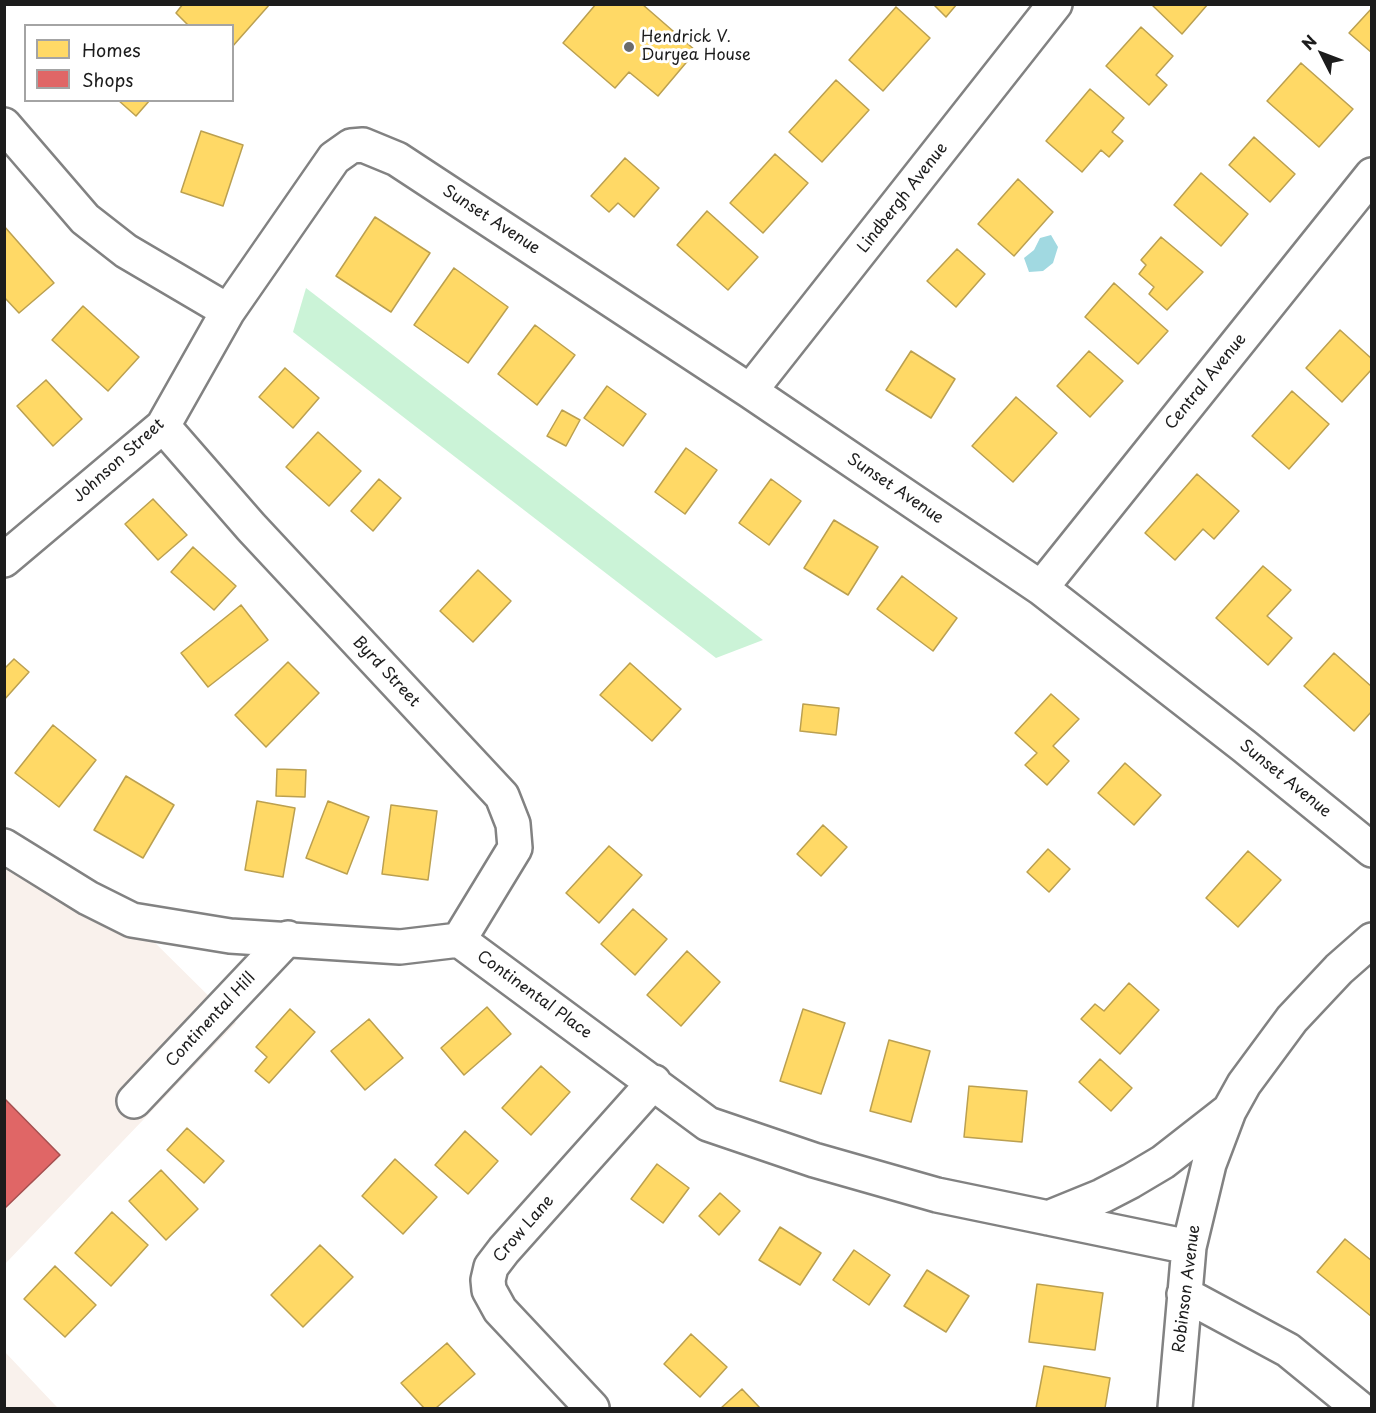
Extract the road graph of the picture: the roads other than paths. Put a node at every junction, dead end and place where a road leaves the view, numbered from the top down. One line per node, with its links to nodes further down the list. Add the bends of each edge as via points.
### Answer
1 (1055, 4): 6 (street, Lindbergh Avenue)
2 (4, 125): 5 (street, via 85,219 126,251)
3 (397, 159): 5 (street, Johnson Street, via 363,145 351,146 334,158); 6 (street, Sunset Avenue)
4 (1371, 175): 9 (street, Central Avenue)
5 (228, 311): 7 (street, Johnson Street)
6 (750, 390): 9 (street, Sunset Avenue)
7 (163, 426): 8 (street, Johnson Street); 13 (street, Byrd Street, via 251,527 502,796 513,824 515,848)
8 (4, 560)
9 (1041, 588): 11 (street, Sunset Avenue)
10 (4, 846): 12 (street, Continental Place, via 132,920 230,936)
11 (1371, 850)
12 (288, 938): 13 (street, Continental Place, via 400,947); 16 (street, Continental Hill)
13 (459, 940): 15 (street, Continental Place)
14 (1371, 940): 17 (street, Robinson Avenue, via 1292,1019)
15 (654, 1082): 18 (street, Continental Place, via 708,1124 937,1195); 21 (street, Crow Lane, via 491,1268 489,1290 500,1310)
16 (134, 1101)
17 (1229, 1111): 18 (street, via 1131,1181); 19 (street, Robinson Avenue, via 1209,1164)
18 (1048, 1218): 19 (street, Continental Place)
19 (1189, 1247): 20 (street, Robinson Avenue)
20 (1184, 1294): 22 (street, Robinson Avenue); 23 (street, via 1288,1350)
21 (577, 1404)
22 (1175, 1408)
23 (1359, 1408)

